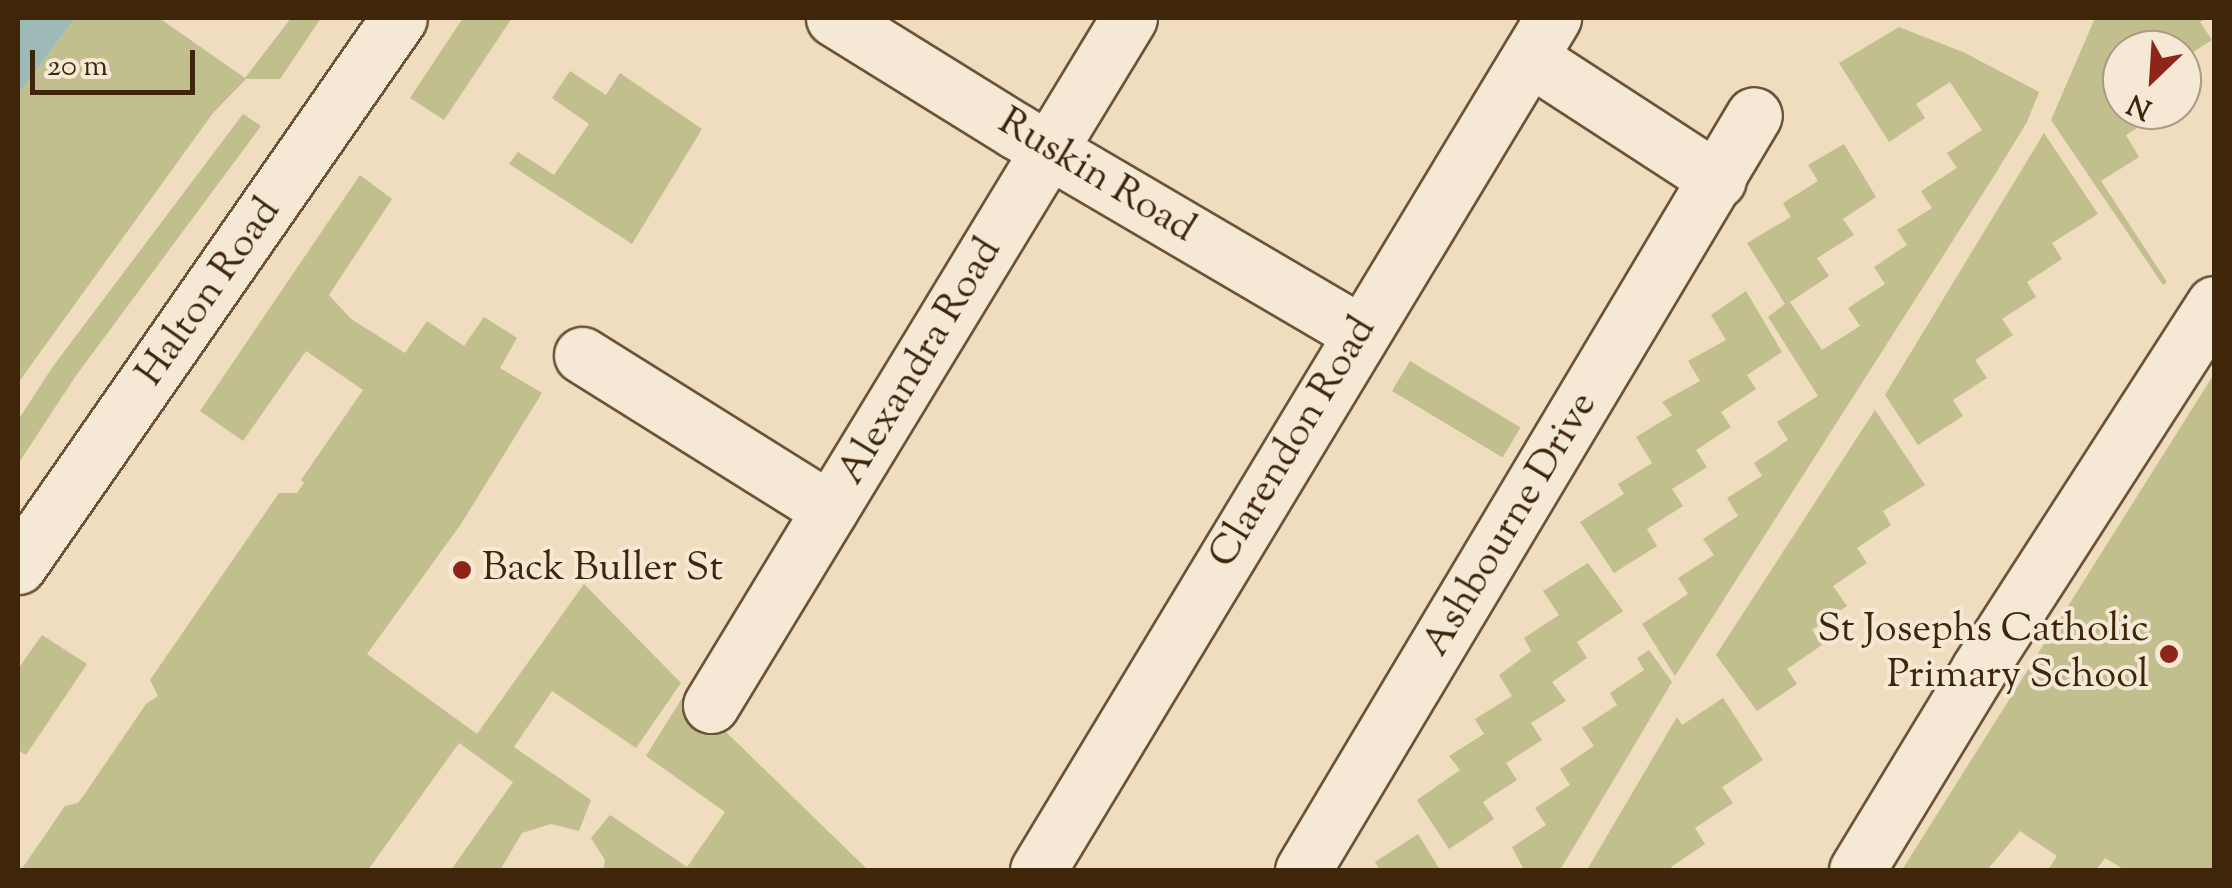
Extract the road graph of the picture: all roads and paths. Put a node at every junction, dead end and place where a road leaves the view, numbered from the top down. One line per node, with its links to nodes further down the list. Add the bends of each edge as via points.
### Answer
1 (398, 18): 12 (street, Halton Road)
2 (834, 18): 6 (street, Ruskin Road)
3 (1129, 18): 6 (street, Alexandra Road)
4 (1541, 38): 7 (street); 9 (street, Clarendon Road)
5 (1754, 115): 7 (street, Ashbourne Drive)
6 (1049, 150): 9 (street, Ruskin Road); 11 (street, Alexandra Road)
7 (1718, 180): 15 (street, Ashbourne Drive)
8 (2214, 304): 16 (street)
9 (1360, 333): 14 (street, Clarendon Road)
10 (582, 356): 11 (street)
11 (830, 510): 13 (street, Alexandra Road)
12 (18, 566)
13 (711, 705)
14 (1038, 870)
15 (1303, 870)
16 (1857, 870)

